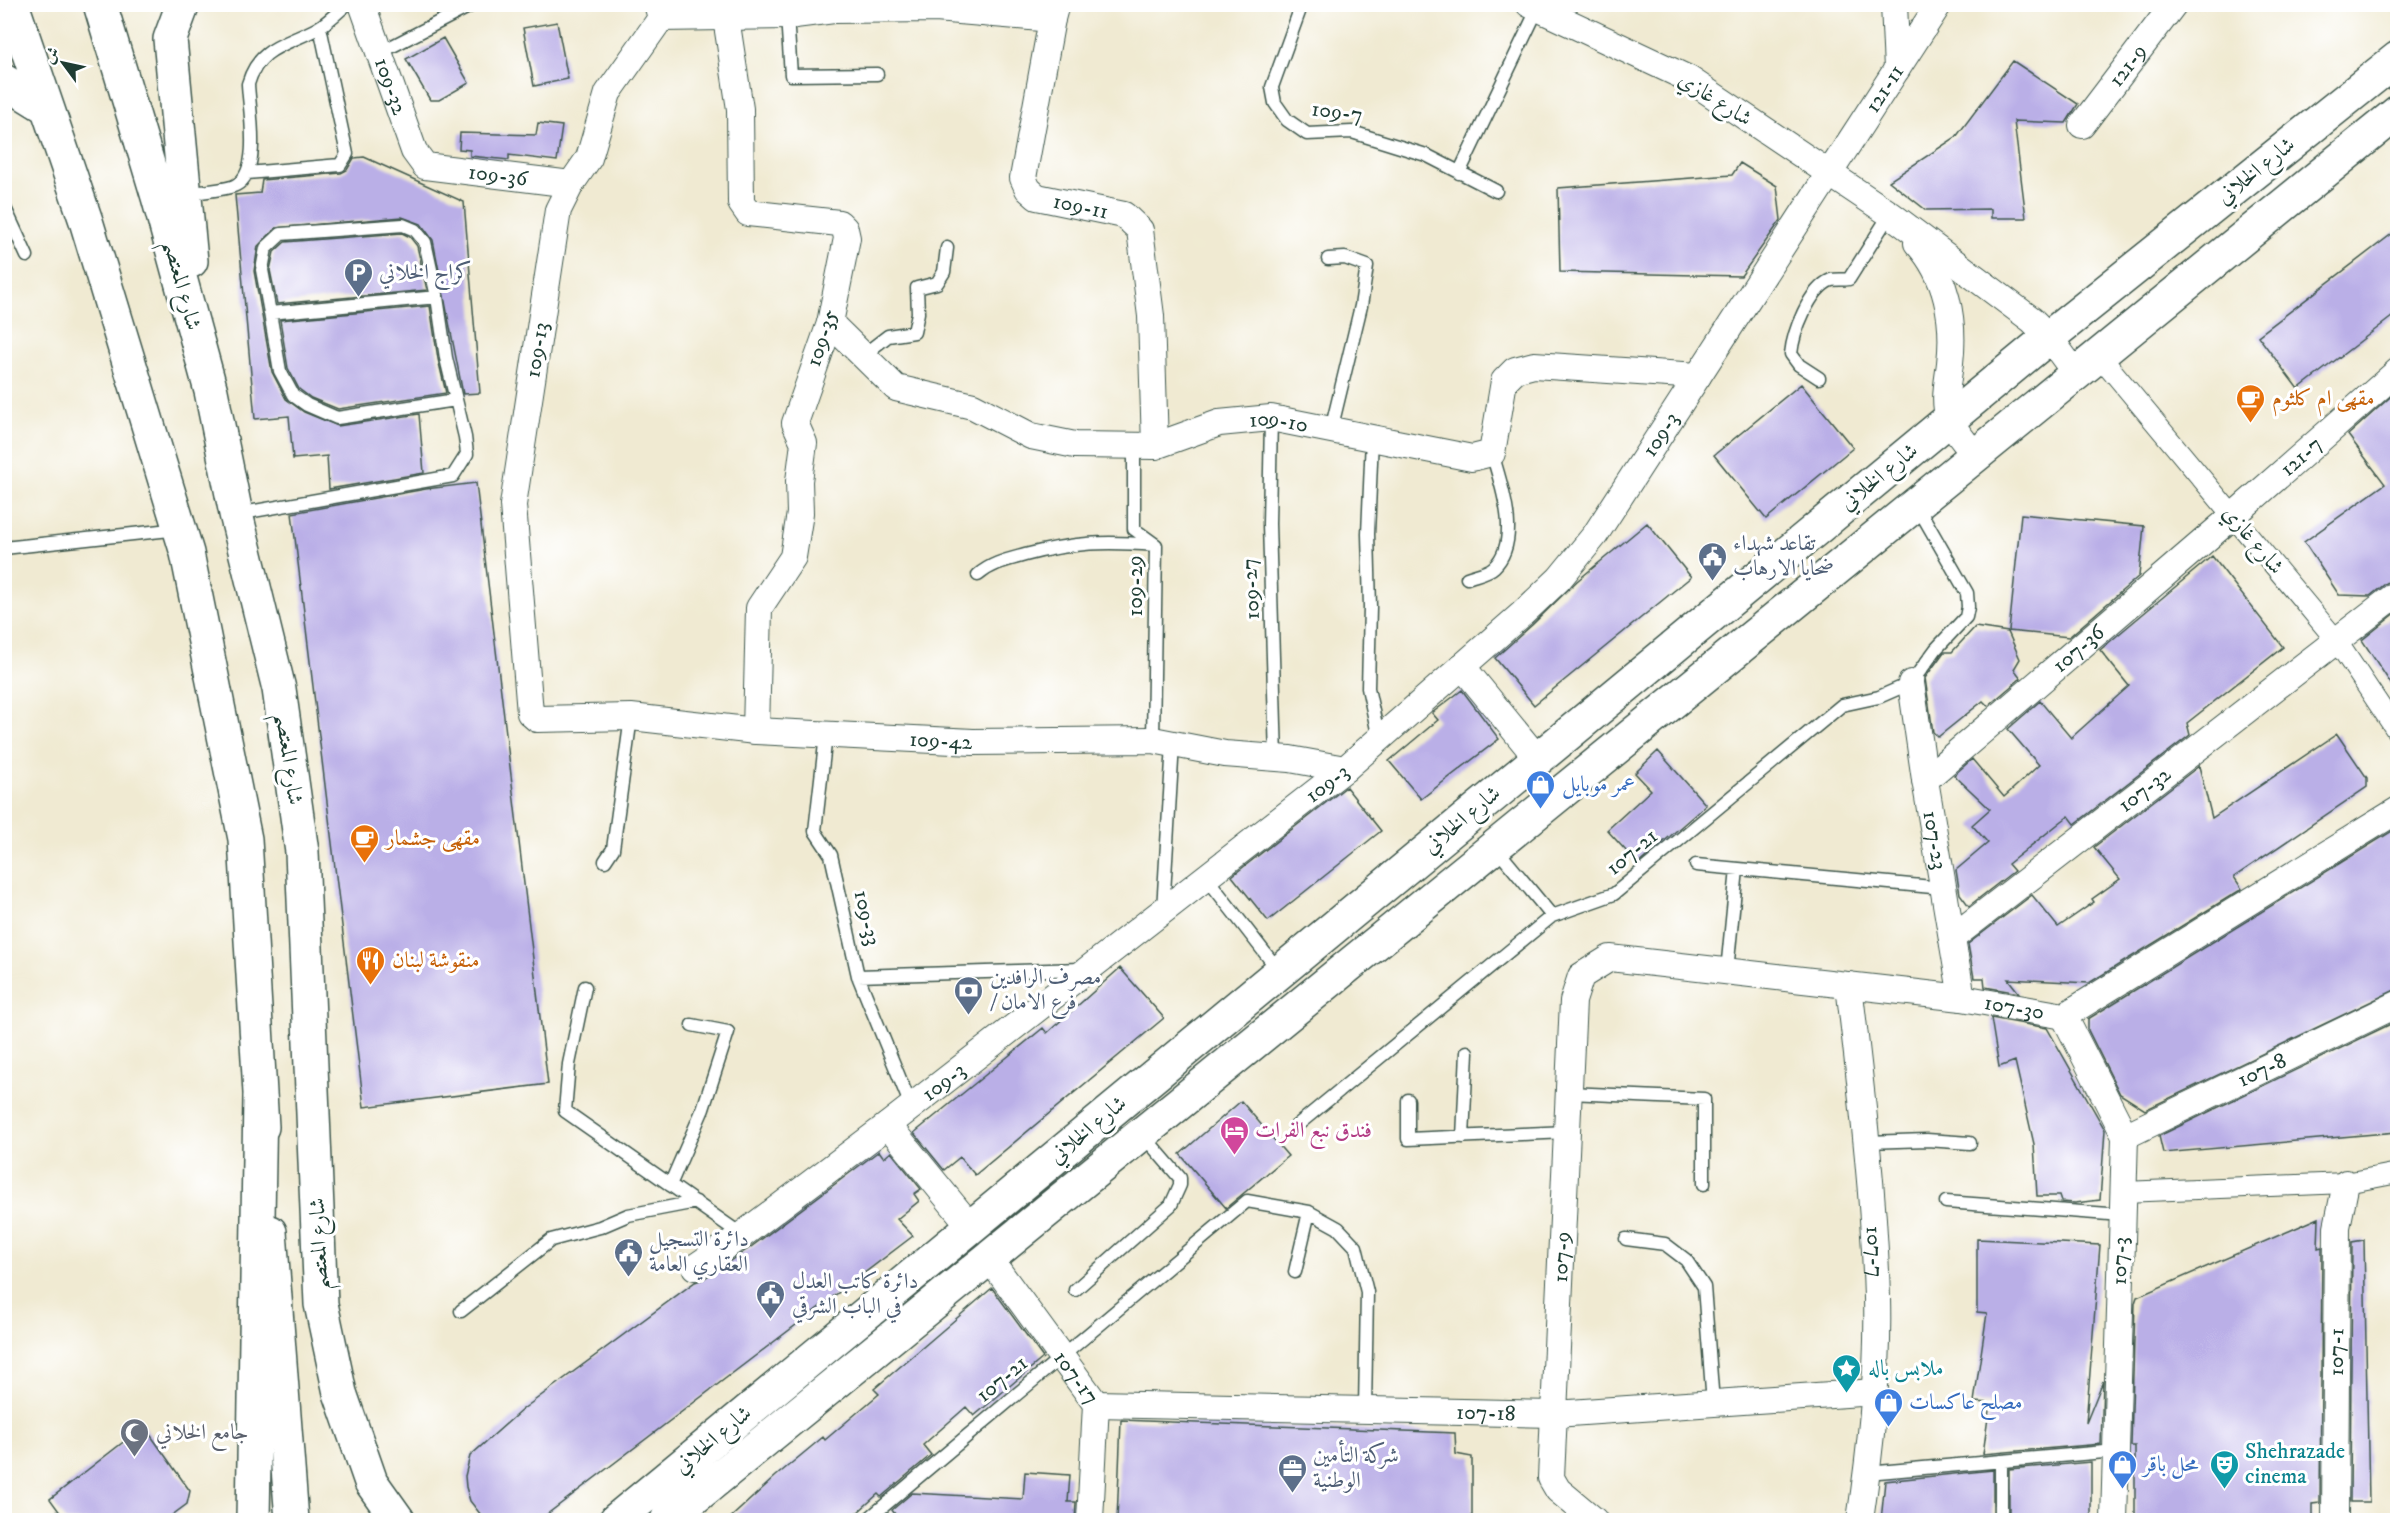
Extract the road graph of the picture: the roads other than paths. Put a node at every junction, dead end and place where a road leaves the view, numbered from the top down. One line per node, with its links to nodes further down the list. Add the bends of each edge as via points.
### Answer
1 (12, 4): 23 (main road, شارع المعتصم)
2 (100, 4): 42 (main road, شارع المعتصم)
3 (183, 4): 32 (main road, via 170,39)
4 (347, 4): 17 (lane)
5 (362, 4): 18 (street, 109-32)
6 (474, 4): 18 (lane)
7 (1302, 4): 28 (lane, 109-7, via 1272,87 1275,103 1287,120 1307,134 1363,135 1426,155)
8 (1894, 4): 20 (street)
9 (1939, 4): 20 (street, 121-11)
10 (2174, 4): 25 (street, 121-9)
11 (834, 7): 14 (street); 15 (street)
12 (1546, 9): 28 (lane); 29 (street, شارع غازي, via 1689,79)
13 (659, 11): 16 (street); 30 (street, 109-13, via 608,93 589,158)
14 (1054, 12): 53 (street, 109-11, via 1023,178 1037,197 1124,215 1140,230 1151,316)
15 (788, 16): 16 (street); 21 (lane, via 791,75)
16 (726, 18): 40 (street, 109-35, via 740,109 741,203 748,213 839,223 845,229 847,238)
17 (320, 27): 27 (lane, via 265,52 251,73 248,84 253,157); 27 (lane, via 347,154 344,160 340,165)
18 (379, 53): 26 (street, 109-32, via 414,151)
19 (2397, 58): 41 (main road, شارع الخلاني)
20 (1897, 69): 29 (street, 121-11)
21 (877, 74)
22 (4, 81): 23 (main road)
23 (46, 107): 59 (main road, شارع المعتصم, via 86,220)
24 (2397, 112): 44 (main road, شارع الخلاني)
25 (2082, 125)
26 (425, 166): 30 (street, 109-36)
27 (247, 173): 32 (lane, via 236,185)
28 (1459, 173): 31 (lane, 109-7)
29 (1828, 173): 34 (street, شارع غازي); 46 (street, 109-3)
30 (571, 184): 69 (street, 109-13, via 558,210 513,505 528,705)
31 (1497, 191)
32 (185, 195): 42 (main road)
33 (4, 206): 36 (lane)
34 (1890, 214): 41 (street, شارع غازي, via 2014,305); 47 (lane, via 1850,279 1833,279 1821,286 1795,331 1791,354 1799,365); 50 (street, شارع غازي, via 1923,249 1947,296 1952,322 1946,391)
35 (947, 248): 43 (lane, via 944,272 937,283 917,288 914,332 888,336)
36 (27, 256)
37 (1328, 259): 51 (lane, via 1345,258 1367,266)
38 (437, 297): 39 (lane); 39 (lane, via 425,242 415,230 403,225 281,234 266,248 262,270); 48 (lane)
39 (270, 313): 48 (lane, via 280,371 293,395 307,405 337,418)
40 (830, 323): 43 (street, 109-10); 70 (street, 109-35, via 795,423 804,443 793,557 759,608)
41 (2049, 337): 44 (street, شارع غازي); 50 (main road, شارع الخلاني)
42 (200, 349): 57 (main road, شارع المعتصم)
43 (862, 356): 53 (street, 109-10, via 896,388 973,406 1031,436 1075,445)
44 (2087, 365): 55 (main road, شارع الخلاني); 58 (street, شارع غازي)
45 (2397, 371): 58 (street, 121-7)
46 (1698, 376): 54 (street, via 1534,365 1515,370 1504,381); 66 (street, 109-3, via 1595,535 1559,579)
47 (1819, 378)
48 (456, 400): 57 (lane, via 467,454 453,476)
49 (1271, 418): 51 (street, 109-10); 53 (street, 109-10, via 1219,423); 75 (lane, 109-27, via 1269,524)
50 (1950, 419): 55 (street, شارع غازي); 76 (main road, شارع الخلاني)
51 (1331, 430): 52 (street, 109-10)
52 (1372, 438): 54 (street, 109-10, via 1472,458); 73 (lane, via 1368,688)
53 (1144, 445): 60 (lane, 109-29, via 1134,529)
54 (1492, 453): 63 (lane, via 1508,512 1505,548 1493,568)
55 (1975, 456): 56 (main road, شارع الخلاني)
56 (1916, 504): 67 (lane, via 1967,593 1968,607 1966,616); 80 (main road, شارع الخلاني)
57 (236, 514): 140 (main road, شارع المعتصم, via 279,689 302,852 321,1304 344,1404 371,1482)
58 (2233, 516): 65 (street, شارع غازي); 78 (street, 107-36)
59 (180, 529): 61 (lane); 102 (main road, شارع المعتصم, via 245,839)
60 (1156, 545): 62 (lane, via 1106,541 1063,545 990,565); 74 (lane, 109-29)
61 (4, 549)
62 (978, 575)
63 (1467, 578)
64 (2397, 593): 65 (street, 107-32)
65 (2336, 640): 71 (street, شارع غازي); 88 (street, 107-32)
66 (1461, 666): 73 (street, 109-3); 76 (street)
67 (1911, 683): 78 (street, 107-23); 87 (lane, 107-21, via 1879,697 1842,705 1614,894)
68 (631, 717): 69 (street, 109-42); 70 (street, 109-42); 81 (lane, via 613,849)
69 (537, 719)
70 (756, 731): 72 (street, 109-42)
71 (2397, 733)
72 (826, 735): 74 (street, 109-42, via 973,742); 92 (lane, 109-33, via 815,831 831,855)
73 (1379, 740): 77 (street, 109-3)
74 (1163, 742): 75 (street, 109-42, via 1226,754); 86 (lane, 109-29)
75 (1276, 758): 77 (street, 109-42)
76 (1537, 758): 91 (main road, شارع الخلاني)
77 (1345, 769): 84 (street, 109-3)
78 (1925, 780): 85 (street, 107-23)
79 (2397, 810): 98 (street, 107-30)
80 (1495, 847): 87 (lane); 108 (main road, شارع الخلاني)
81 (605, 861)
82 (1696, 865): 83 (lane)
83 (1737, 869): 85 (lane); 90 (lane)
84 (1206, 877): 86 (street, 109-3); 91 (lane)
85 (1943, 888): 88 (street, 107-23)
86 (1163, 911): 89 (street, 109-3)
87 (1552, 916): 106 (lane, 107-21)
88 (1952, 938): 96 (street, 107-23)
89 (1088, 969): 92 (lane); 104 (street, 109-3)
90 (1727, 971): 93 (street, 107-30, via 1610,958); 94 (street, 107-30)
91 (1279, 972): 121 (main road, شارع الخلاني)
92 (858, 976): 104 (lane, 109-33)
93 (1581, 976): 101 (street, 107-9, via 1573,1001)
94 (1849, 985): 96 (street, 107-30); 111 (street, 107-7)
95 (585, 987): 116 (lane, via 569,1064 566,1111)
96 (1962, 998): 98 (street, 107-30)
97 (2397, 1004): 109 (street, 107-8)
98 (2064, 1016): 109 (street, 107-3)
99 (692, 1025): 116 (lane, via 728,1032 703,1109)
100 (1467, 1052): 110 (lane)
101 (1569, 1093): 107 (street, 107-9); 114 (lane, via 1704,1099)
102 (260, 1098): 138 (main road); 139 (main road, شارع المعتصم)
103 (1408, 1100): 110 (lane, via 1408,1139)
104 (911, 1106): 105 (street, 109-3)
105 (888, 1125): 121 (street); 122 (street, 109-3)
106 (1295, 1127)
107 (1567, 1132): 110 (lane); 134 (street, 107-9)
108 (1142, 1134): 124 (main road, شارع الخلاني); 127 (lane, via 1180,1178 1177,1193 1171,1205)
109 (2125, 1136): 119 (street, 107-3)
110 (1463, 1137)
111 (1867, 1142): 112 (lane); 130 (street, 107-7, via 1877,1299)
112 (1970, 1143)
113 (2397, 1173): 115 (street)
114 (1704, 1184)
115 (2346, 1184): 119 (street); 149 (street, 107-1, via 2337,1227)
116 (670, 1185): 117 (lane)
117 (696, 1202): 122 (lane); 128 (lane, via 628,1215 551,1240)
118 (1946, 1202): 119 (lane)
119 (2122, 1203): 135 (street, 107-3)
120 (1309, 1212): 126 (lane); 129 (lane, 107-21, via 1247,1201); 133 (lane, via 1338,1228 1356,1247 1366,1292)
121 (971, 1227): 141 (main road, شارع الخلاني)
122 (742, 1235): 125 (street, 109-3)
123 (1626, 1239): 131 (lane, via 1665,1244 1686,1260 1704,1287)
124 (989, 1258): 129 (street, 107-17); 142 (main road, شارع الخلاني)
125 (695, 1267)
126 (1295, 1272)
127 (1075, 1290)
128 (461, 1311)
129 (1062, 1357): 132 (street, 107-17); 143 (lane, 107-21)
130 (1875, 1392): 131 (street, 107-18); 137 (street, 107-7)
131 (1713, 1403): 134 (street, 107-18)
132 (1096, 1404): 133 (street, 107-18); 144 (street, 107-17)
133 (1365, 1410): 134 (street, 107-18)
134 (1555, 1414): 145 (street, 107-9, via 1551,1478 1558,1490)
135 (2116, 1451): 136 (lane); 148 (street, 107-3)
136 (2001, 1461): 137 (lane); 147 (lane)
137 (1867, 1473): 146 (street, 107-7)
138 (253, 1521)
139 (292, 1521)
140 (398, 1521)
141 (616, 1521)
142 (667, 1521)
143 (867, 1521)
144 (1090, 1521)
145 (1594, 1521)
146 (1860, 1521)
147 (2001, 1521)
148 (2114, 1521)
149 (2335, 1521)

